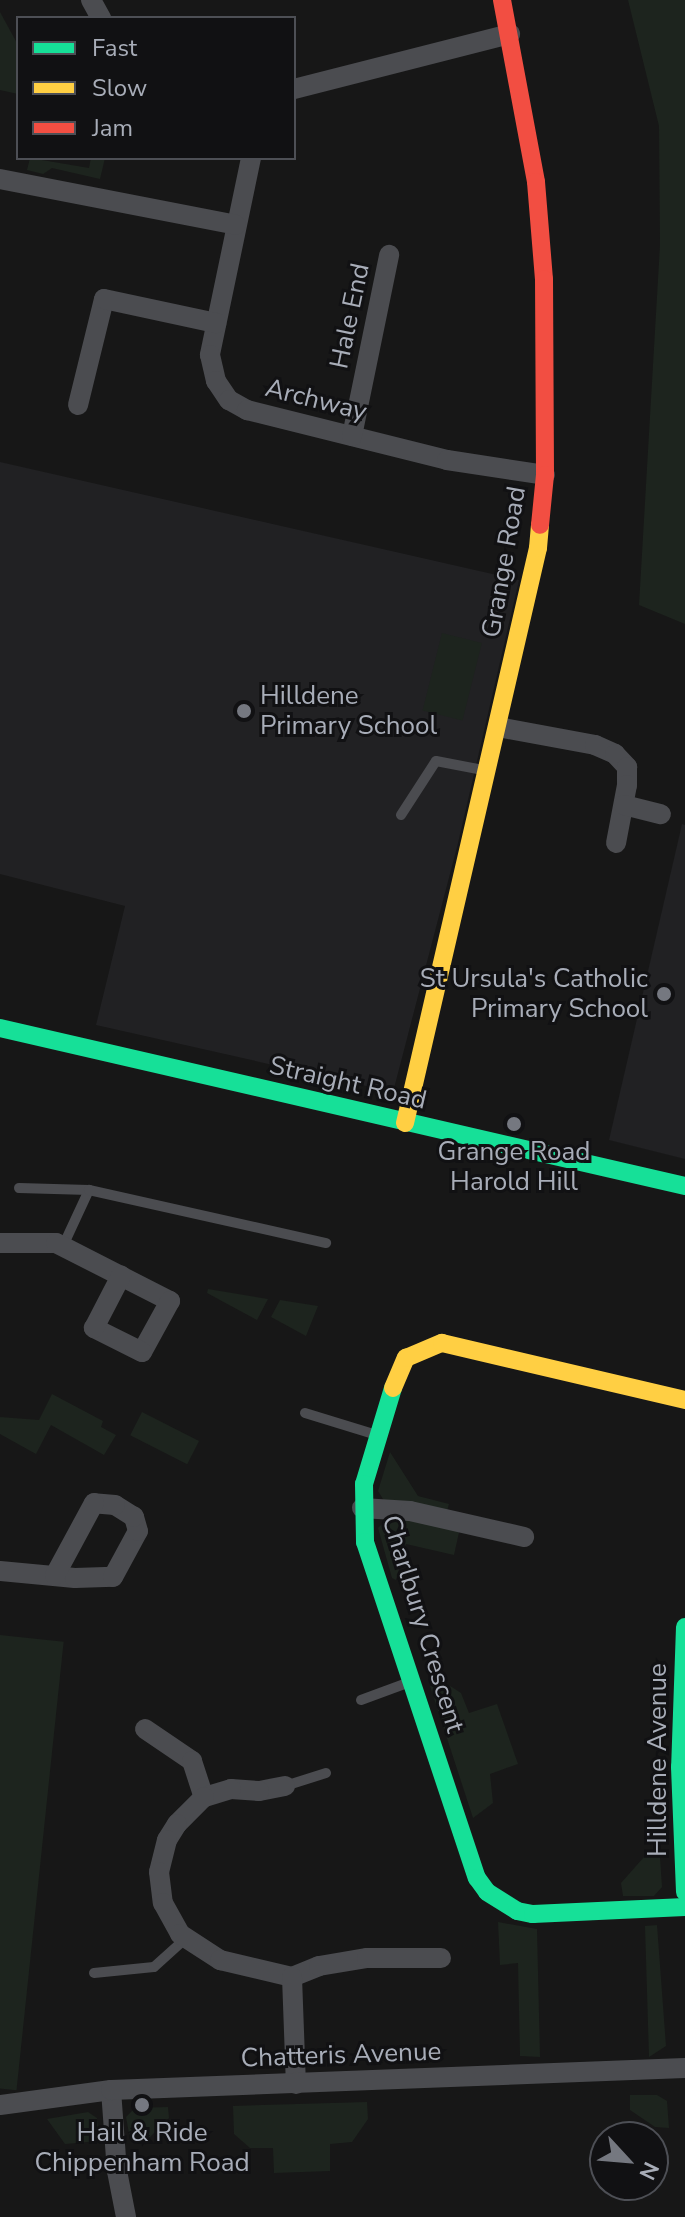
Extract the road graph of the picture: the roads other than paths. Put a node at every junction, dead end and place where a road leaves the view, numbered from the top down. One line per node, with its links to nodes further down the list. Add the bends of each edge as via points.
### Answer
1 (502, 0): 2 (street, Grange Road)
2 (510, 34): 3 (street); 11 (street, Grange Road, via 536,182 544,279)
3 (296, 88)
4 (251, 160): 6 (street, Archway)
5 (0, 179): 6 (street)
6 (236, 225): 8 (street, Archway)
7 (389, 255): 10 (street, Hale End)
8 (216, 323): 9 (street, via 104,299); 10 (street, Archway, via 210,355 216,381 229,400 247,410)
9 (78, 405)
10 (352, 436): 11 (street, Archway, via 447,460)
11 (545, 475): 12 (street, Grange Road, via 538,548)
12 (498, 727): 13 (street, Grange Road); 14 (street, via 595,745 615,754 627,767)
13 (488, 771): 16 (lane, via 436,761); 19 (street, Grange Road)
14 (624, 805): 15 (street); 17 (street)
15 (661, 814)
16 (401, 815)
17 (616, 843)
18 (0, 1028): 19 (street, Straight Road)
19 (405, 1123): 20 (street, Straight Road)
20 (685, 1186)
21 (19, 1188): 22 (lane)
22 (89, 1190): 24 (lane); 25 (lane)
23 (0, 1243): 25 (street)
24 (326, 1243)
25 (63, 1246): 26 (street)
26 (121, 1276)
27 (685, 1400): 29 (street, Charlbury Crescent, via 442,1343 406,1358)
28 (305, 1413): 29 (lane)
29 (379, 1435): 30 (street, Charlbury Crescent)
30 (362, 1508): 31 (street, via 410,1511); 35 (street, Charlbury Crescent, via 365,1542)
31 (524, 1537)
32 (0, 1571): 33 (street)
33 (55, 1575): 33 (street, via 113,1577 138,1531 134,1517 115,1505 94,1503)
34 (685, 1627): 41 (street, Hilldene Avenue, via 680,1767)
35 (412, 1681): 36 (lane); 42 (street, Charlbury Crescent, via 477,1878 487,1892 517,1911 533,1914)
36 (361, 1700)
37 (145, 1729): 40 (street, via 192,1761)
38 (326, 1773): 39 (lane)
39 (285, 1786): 40 (street, via 231,1789)
40 (204, 1797): 43 (street, via 167,1840 159,1872 169,1918)
41 (685, 1892)
42 (685, 1907)
43 (185, 1939): 45 (lane, via 154,1967); 46 (street, via 237,1966)
44 (441, 1958): 46 (street, via 367,1958 319,1966)
45 (94, 1973)
46 (292, 1977): 48 (street)
47 (685, 2068): 48 (street, Chatteris Avenue)
48 (296, 2084): 49 (street, Chatteris Avenue)
49 (111, 2090): 50 (street, Chatteris Avenue); 51 (street)
50 (0, 2105)
51 (126, 2217)

